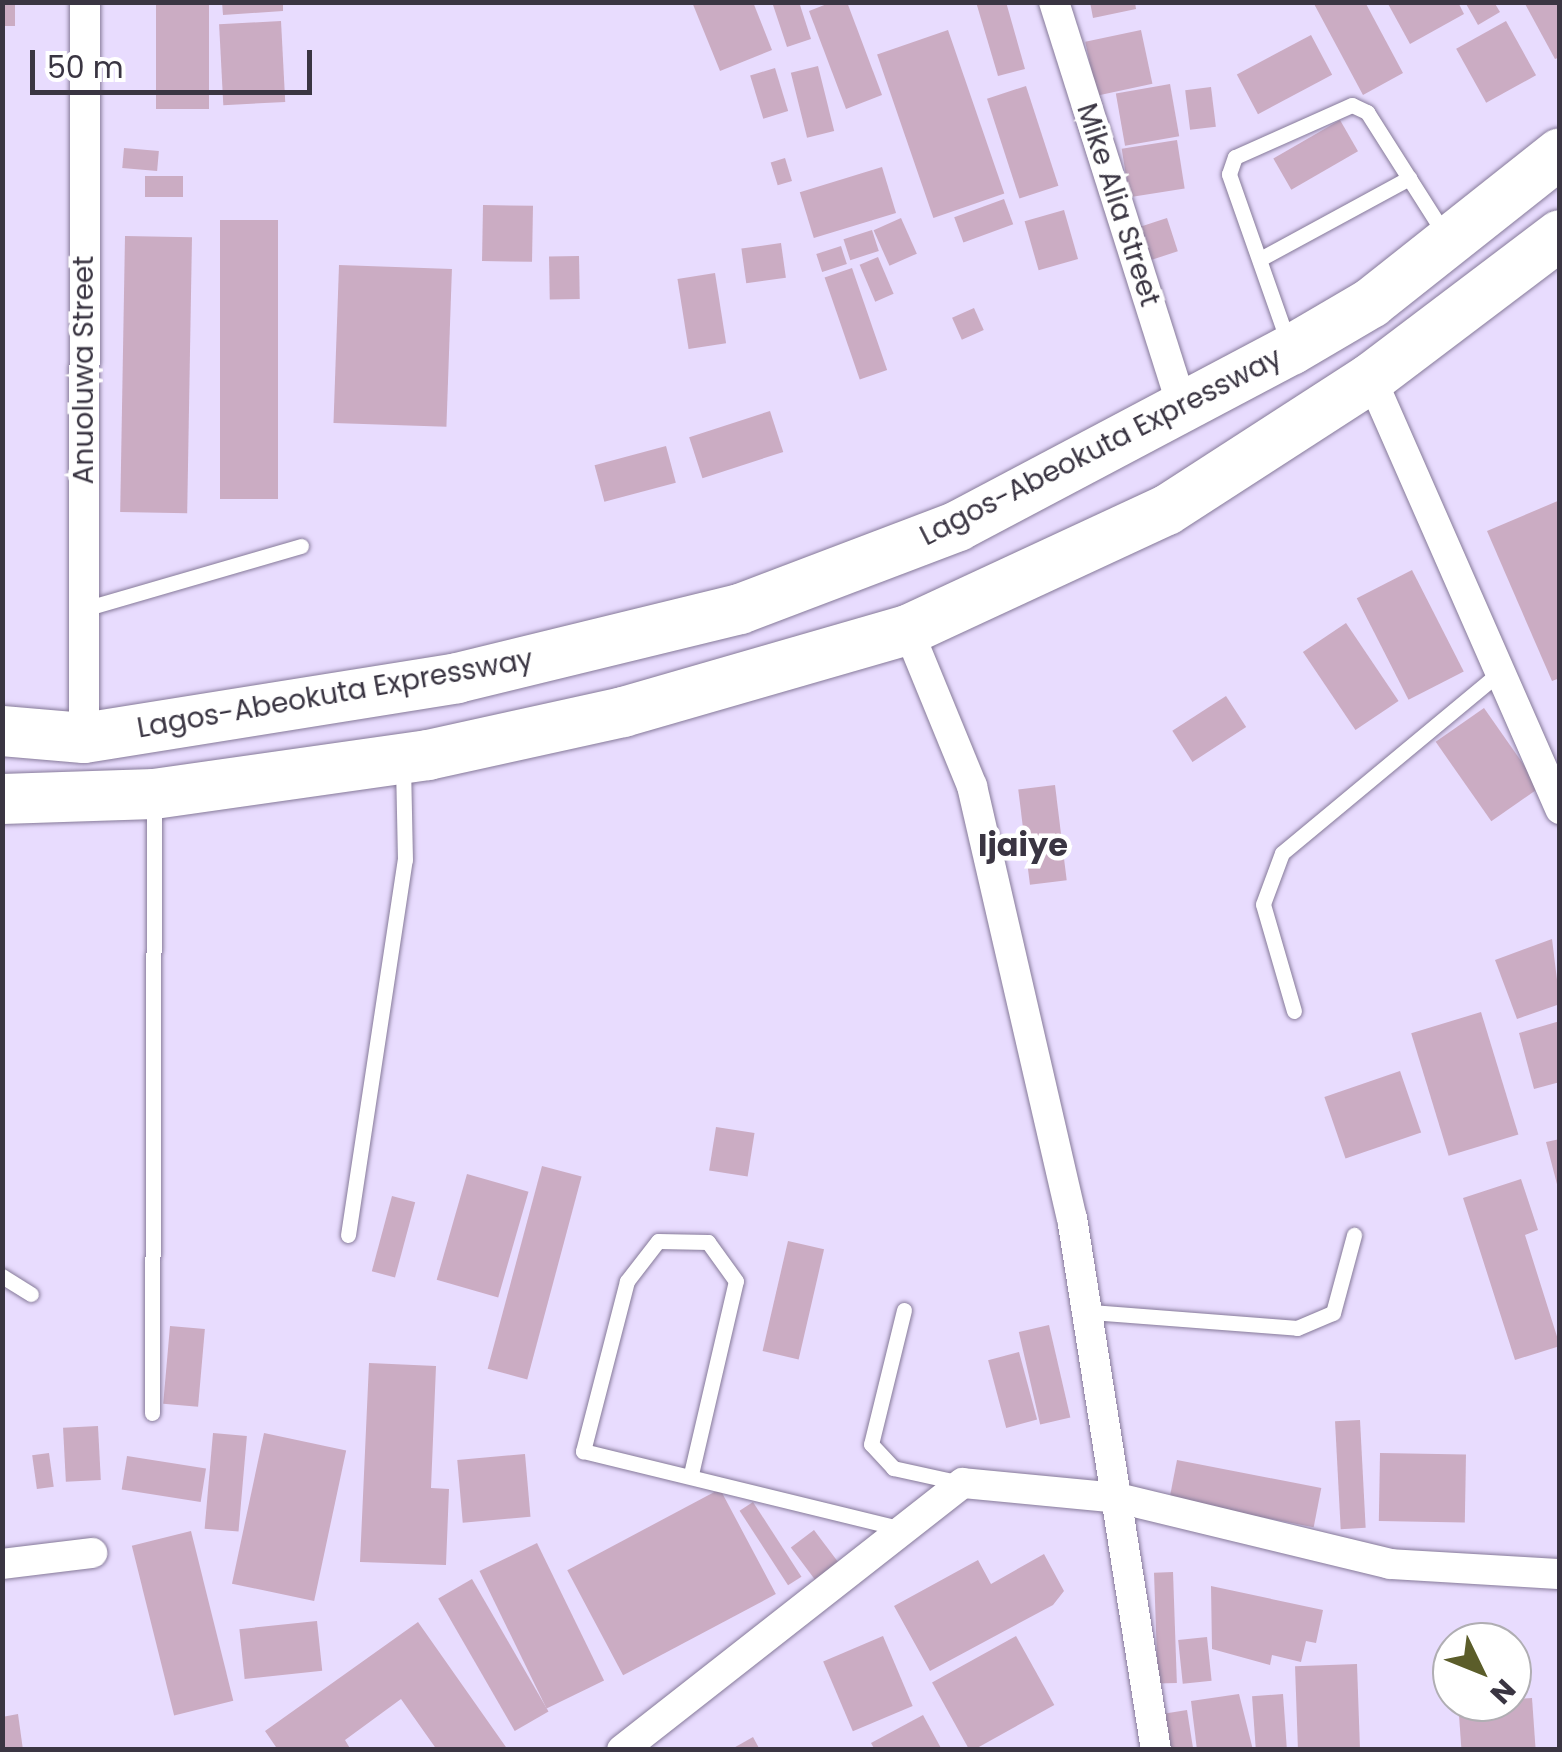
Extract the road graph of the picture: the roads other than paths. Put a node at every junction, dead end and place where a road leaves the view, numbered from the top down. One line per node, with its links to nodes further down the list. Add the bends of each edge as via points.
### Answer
1 (84, 2): 12 (street, Anuoluwa Street)
2 (1054, 2): 10 (street, Mike Alia Street)
3 (1560, 153): 6 (highway, Lagos-Abeokuta Expressway)
4 (1409, 178): 6 (lane); 7 (lane); 7 (lane, via 1367,112 1352,104 1235,157 1229,174)
5 (1560, 235): 9 (highway)
6 (1449, 241): 8 (highway, Lagos-Abeokuta Expressway)
7 (1260, 259): 8 (lane)
8 (1291, 350): 10 (highway, Lagos-Abeokuta Expressway)
9 (1371, 378): 13 (highway, via 1167,510); 14 (street)
10 (1182, 408): 16 (highway, Lagos-Abeokuta Expressway, via 958,526 740,608 457,678)
11 (301, 546): 12 (lane)
12 (84, 609): 16 (street, Anuoluwa Street)
13 (908, 630): 17 (highway, via 623,712); 27 (street, via 972,786)
14 (1504, 668): 20 (street); 21 (lane, via 1282,853 1263,904)
15 (2, 731): 16 (highway, Lagos-Abeokuta Expressway)
16 (84, 738)
17 (403, 758): 18 (highway); 22 (lane, via 405,860)
18 (154, 794): 19 (highway); 28 (lane)
19 (2, 799)
20 (1560, 808)
21 (1294, 1011)
22 (348, 1235)
23 (1354, 1236): 27 (lane, via 1333,1314 1298,1328)
24 (2, 1276): 25 (lane)
25 (30, 1294)
26 (904, 1310): 30 (lane, via 871,1444 893,1468)
27 (1092, 1312): 31 (street)
28 (152, 1412)
29 (691, 1474): 29 (lane, via 583,1452 627,1281 658,1241 708,1242 736,1281); 32 (lane)
30 (964, 1483): 31 (street); 32 (street)
31 (1118, 1498): 35 (street, via 1390,1564); 37 (street)
32 (911, 1530): 36 (street)
33 (92, 1554): 34 (street)
34 (2, 1564)
35 (1560, 1574)
36 (622, 1750)
37 (1156, 1750)

